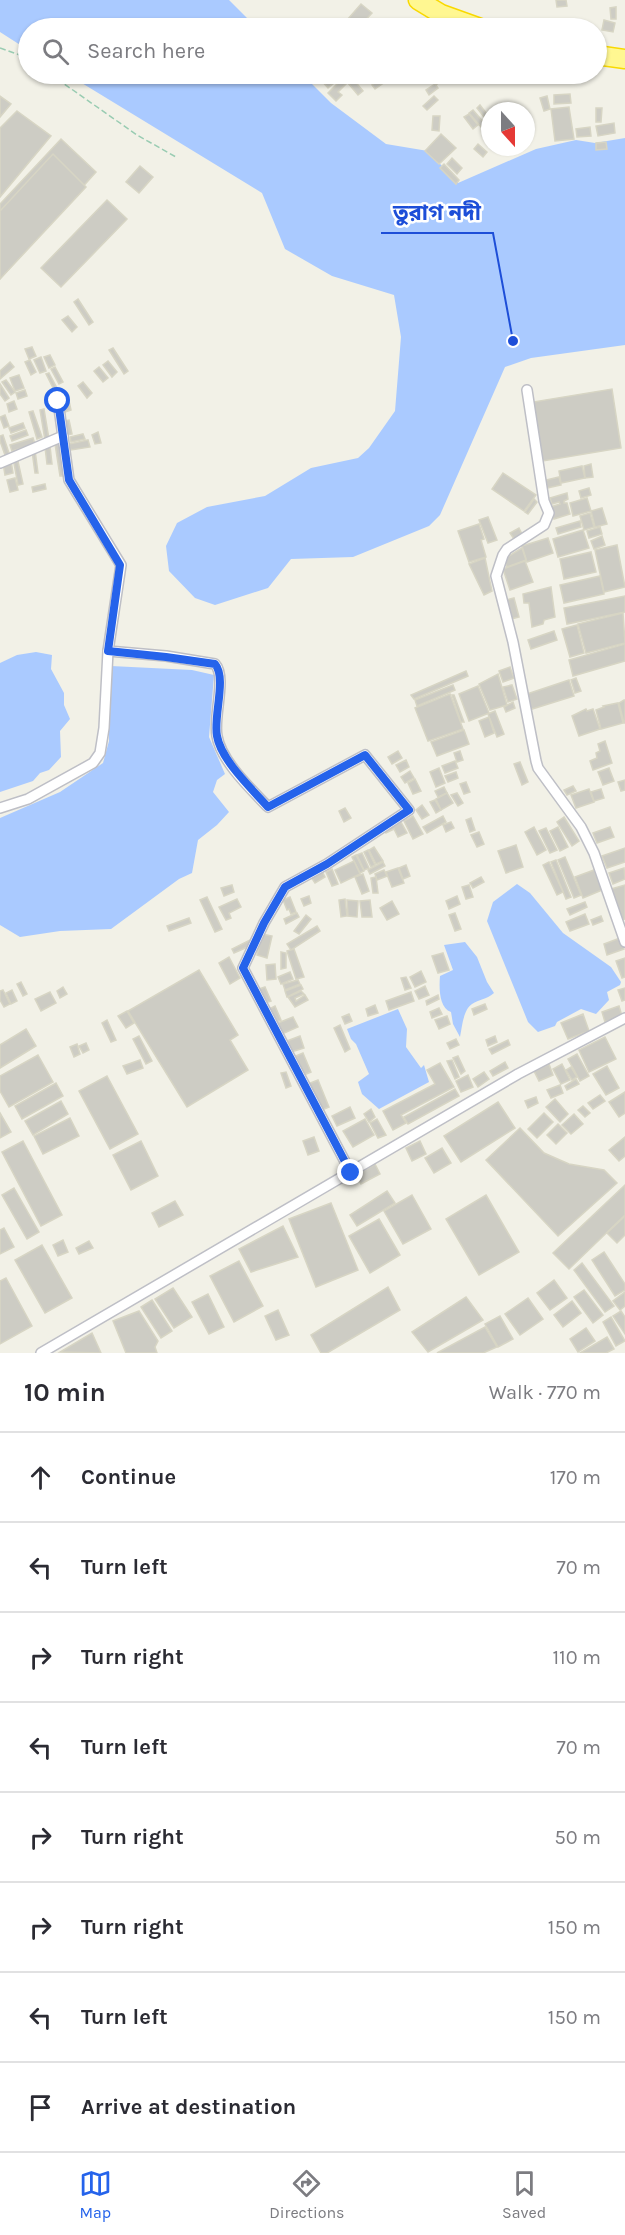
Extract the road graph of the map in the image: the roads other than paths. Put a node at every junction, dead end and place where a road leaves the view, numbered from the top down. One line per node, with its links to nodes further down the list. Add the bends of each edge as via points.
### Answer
1 (418, 0): 2 (highway)
2 (452, 18)
3 (607, 56): 4 (highway)
4 (625, 59)
5 (527, 390): 11 (street, via 549,513 544,525 507,549 496,576 538,768 581,827)
6 (58, 401): 7 (street)
7 (63, 436): 8 (street); 9 (street, via 69,480 120,565)
8 (0, 463)
9 (108, 651): 10 (street, via 100,753 93,763 28,799); 13 (street, via 215,664 220,683 215,716 217,738 240,776 268,807 365,755 409,810 285,887 243,968)
10 (0, 808)
11 (625, 942)
12 (625, 1018): 13 (street, via 518,1074)
13 (351, 1173): 14 (street)
14 (41, 1353)

